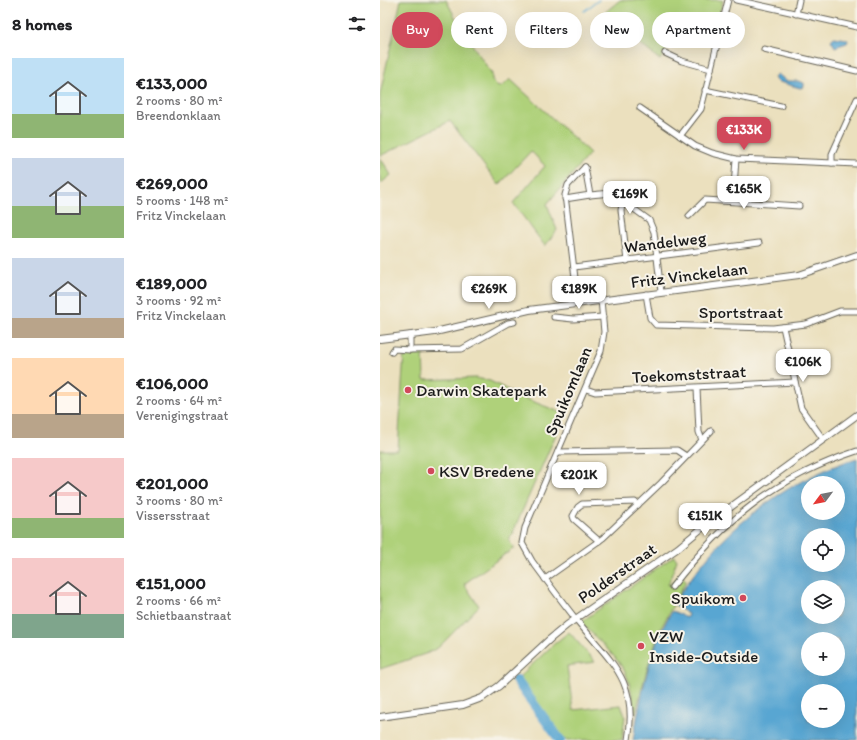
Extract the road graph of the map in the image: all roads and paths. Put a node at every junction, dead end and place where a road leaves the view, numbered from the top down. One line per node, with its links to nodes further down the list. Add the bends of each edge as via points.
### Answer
1 (728, 0): 8 (street)
2 (736, 0): 4 (street)
3 (799, 0): 4 (street)
4 (796, 14): 5 (street)
5 (857, 27)
6 (764, 49): 9 (street)
7 (665, 53): 8 (street)
8 (711, 69): 10 (street)
9 (857, 71)
10 (705, 90): 12 (street); 14 (street, via 701,108)
11 (857, 99): 16 (street, via 832,154)
12 (780, 106)
13 (640, 108): 14 (street)
14 (680, 136): 15 (street, via 695,146)
15 (736, 159): 16 (street); 21 (street)
16 (832, 163): 17 (street)
17 (857, 164)
18 (590, 195): 19 (street); 19 (street, via 585,167 568,185); 20 (street, via 611,193)
19 (565, 199): 28 (street)
20 (623, 201): 26 (street, via 651,223); 27 (street, via 621,210)
21 (733, 201): 22 (street); 23 (street, via 705,200)
22 (799, 206)
23 (689, 216)
24 (759, 243): 26 (street, Wandelweg)
25 (857, 255): 29 (street, Fritz Vinckelaan, via 799,275)
26 (657, 257): 27 (street, Wandelweg); 29 (street)
27 (627, 261): 28 (street, Wandelweg)
28 (574, 267): 32 (street)
29 (661, 292): 30 (street, Fritz Vinckelaan)
30 (646, 294): 31 (street, Fritz Vinckelaan); 37 (street, Sportstraat, via 650,319 656,324)
31 (601, 300): 32 (street, Fritz Vinckelaan); 36 (street, Spuikomlaan)
32 (578, 303): 34 (street, Fritz Vinckelaan)
33 (857, 311): 37 (street, Sportstraat, via 840,311 811,322)
34 (506, 315): 38 (street, Fritz Vinckelaan, via 461,327); 40 (street, via 511,322 462,349)
35 (554, 317): 36 (street)
36 (604, 317): 44 (street, Spuikomlaan, via 603,342)
37 (783, 327): 42 (street)
38 (410, 335): 39 (street, Fritz Vinckelaan); 40 (street)
39 (380, 339)
40 (410, 350): 41 (street, via 394,349)
41 (392, 352)
42 (794, 382): 43 (street, Toekomststraat); 47 (street, via 801,408)
43 (697, 388): 44 (street, Toekomststraat, via 595,392); 48 (street)
44 (586, 389): 50 (street, Spuikomlaan)
45 (857, 415): 47 (street, Polderstraat)
46 (711, 431): 48 (street)
47 (823, 439): 56 (street, Polderstraat, via 678,548)
48 (702, 440): 51 (street)
49 (857, 451): 55 (street, via 792,478 744,509)
50 (558, 452): 51 (street, via 677,450); 54 (street, Spuikomlaan, via 522,539 525,550)
51 (686, 456): 52 (street)
52 (638, 505): 53 (street); 53 (street, via 635,502 582,504 578,507 574,519)
53 (599, 541): 54 (street)
54 (545, 579): 56 (street, Spuikomlaan)
55 (672, 587)
56 (576, 619): 57 (street, Polderstraat, via 482,698 463,705); 58 (street, Spuikomlaan, via 621,675 627,691 631,722)
57 (380, 717)
58 (628, 740)

